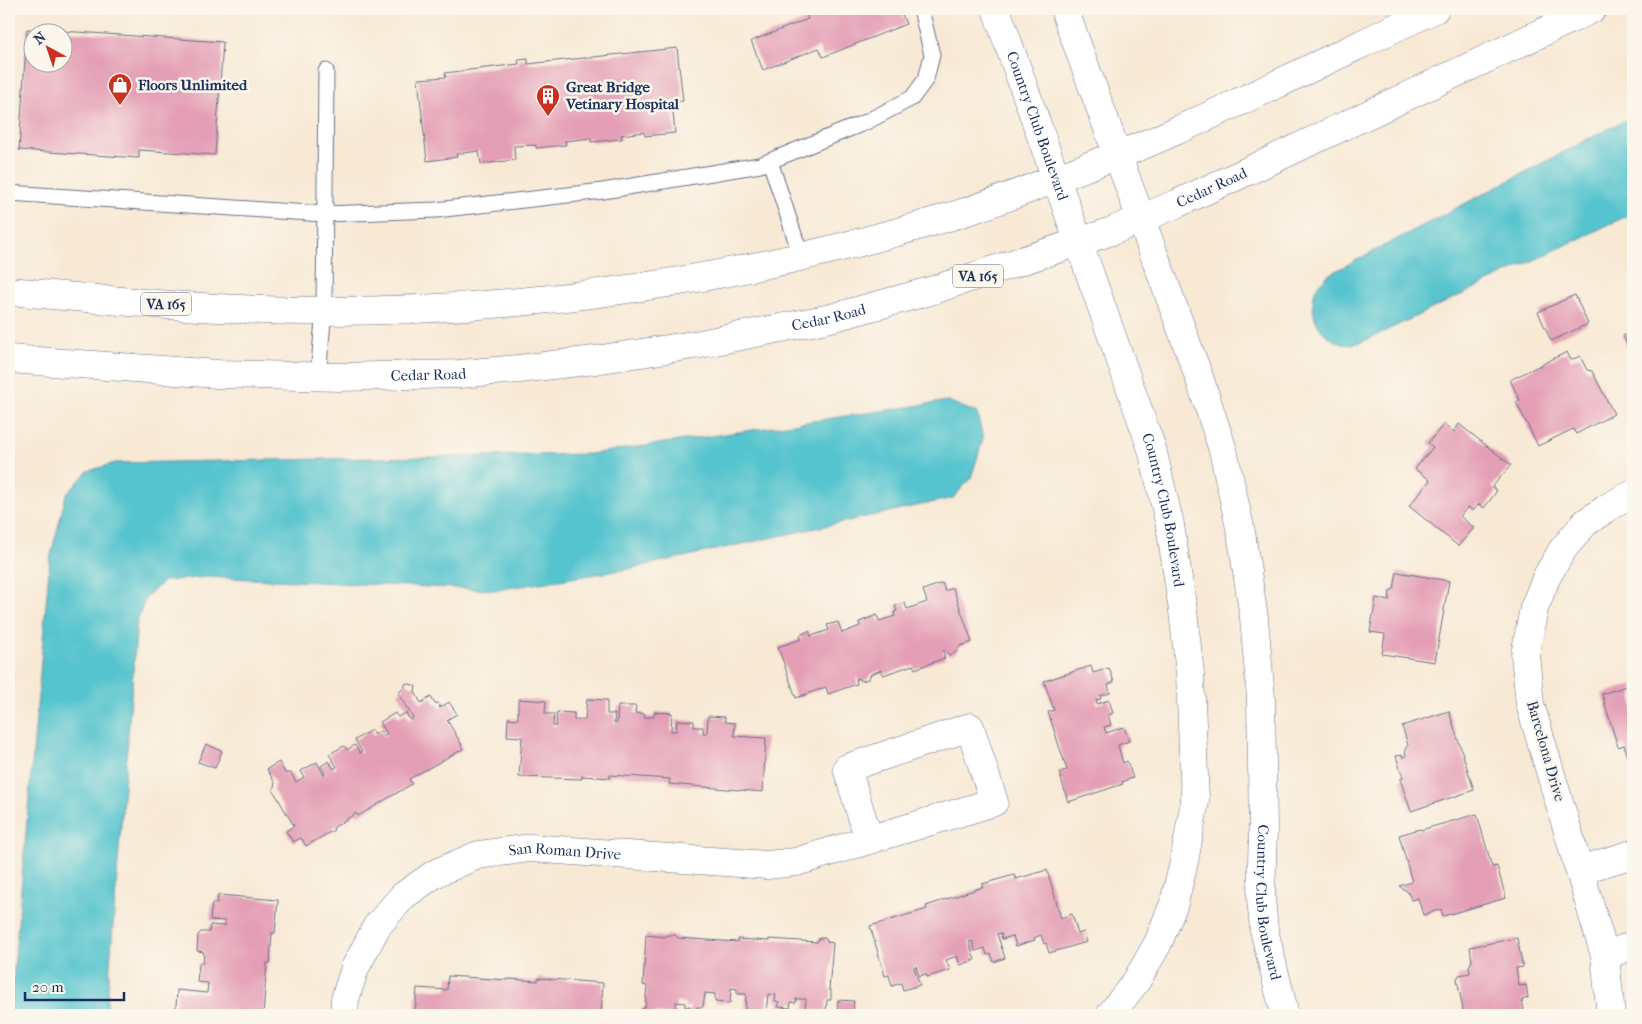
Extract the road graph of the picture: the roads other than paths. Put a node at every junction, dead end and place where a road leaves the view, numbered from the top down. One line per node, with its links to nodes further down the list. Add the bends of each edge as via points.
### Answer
1 (921, 9): 8 (lane, via 932,55 926,78 912,98 866,122)
2 (996, 9): 9 (street, Country Club Boulevard)
3 (1064, 9): 7 (street, Country Club Boulevard)
4 (1435, 9): 7 (street, VA 165, via 1171,134)
5 (1592, 9): 12 (street, Cedar Road / VA 165)
6 (326, 71): 11 (lane)
7 (1116, 155): 9 (street, VA 165); 12 (street, Country Club Boulevard)
8 (770, 161): 11 (lane, via 603,191 436,210); 14 (lane)
9 (1056, 178): 13 (street, Country Club Boulevard); 14 (street, VA 165, via 964,212)
10 (9, 193): 11 (lane)
11 (324, 214): 16 (lane)
12 (1140, 220): 13 (street, Cedar Road / VA 165); 27 (street, Country Club Boulevard, via 1223,450 1241,532 1254,618 1261,698 1261,898 1264,930)
13 (1078, 243): 18 (street, Cedar Road / VA 165, via 922,294 831,318 700,344 509,370); 26 (street, Country Club Boulevard, via 1154,458 1170,525 1183,611 1192,709 1195,801 1174,903 1146,965)
14 (800, 256): 16 (street, VA 165, via 668,282 561,298)
15 (9, 291): 16 (street, VA 165, via 189,306)
16 (324, 310): 18 (lane)
17 (9, 359): 18 (street, Cedar Road / VA 165, via 218,374)
18 (318, 376)
19 (1633, 494): 22 (street, Barcelona Drive, via 1585,523 1563,549 1534,608 1525,655 1530,704)
20 (869, 840): 20 (street, San Roman Drive, via 994,802 970,728 848,768); 25 (street, San Roman Drive, via 796,862 767,865 530,848 478,855 436,873 404,896 377,926 355,968 345,999)
21 (1633, 854): 22 (street)
22 (1580, 870): 24 (street, Barcelona Drive)
23 (1633, 946): 24 (street)
24 (1605, 956): 28 (street, Barcelona Drive)
25 (344, 1015)
26 (1110, 1015)
27 (1285, 1015)
28 (1611, 1015)

